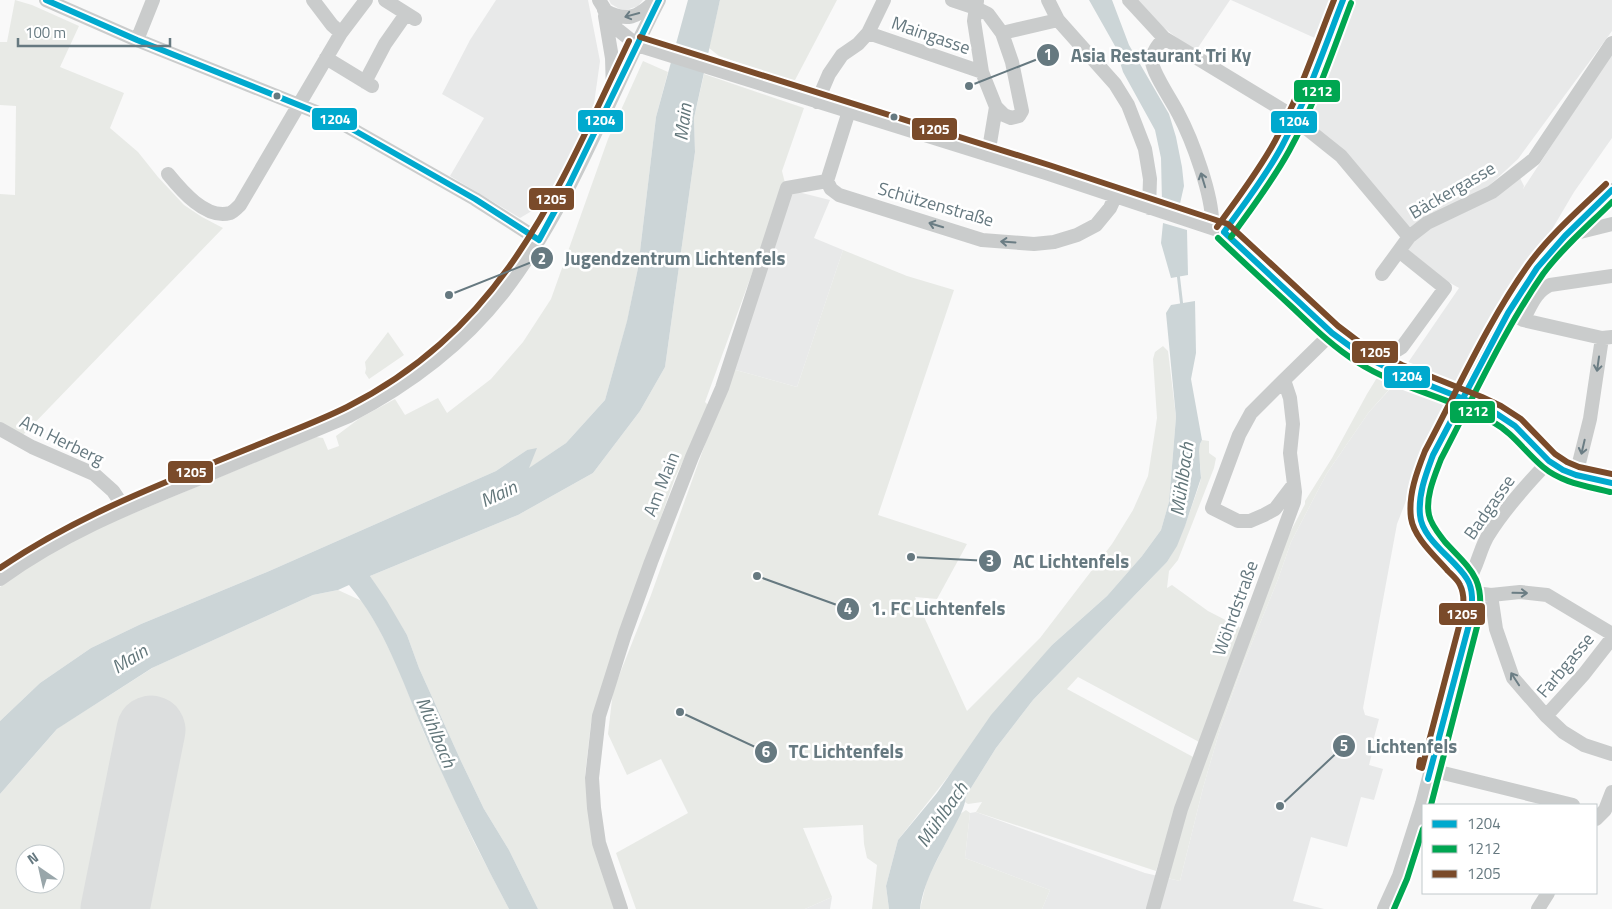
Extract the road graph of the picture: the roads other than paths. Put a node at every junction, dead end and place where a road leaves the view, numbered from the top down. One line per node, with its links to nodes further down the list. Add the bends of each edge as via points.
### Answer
1 (46, 0): 19 (street)
2 (153, 0): 19 (street)
3 (313, 0): 15 (street)
4 (366, 0): 15 (street)
5 (384, 0): 22 (street, via 410,17 386,44 369,84)
6 (658, 0): 13 (street, one-way to 13, via 630,18 614,16); 21 (street)
7 (884, 0): 16 (street)
8 (952, 0): 12 (street)
9 (1048, 0): 14 (street)
10 (1130, 0): 18 (street)
11 (1343, 0): 29 (street)
12 (976, 4): 17 (street); 23 (street, via 974,21)
13 (602, 5): 21 (street, via 617,29); 24 (street, via 612,58)
14 (1058, 20): 17 (street); 35 (street, via 1115,84 1128,105 1145,149)
15 (341, 33): 22 (street)
16 (868, 33): 23 (street, Maingasse); 25 (street, via 842,55)
17 (1002, 33): 27 (street, via 1022,111 1019,116 1011,118)
18 (1164, 38): 29 (street); 37 (street, one-way to 18, via 1191,141 1153,66 1153,53)
19 (137, 40): 26 (street)
20 (1612, 43): 39 (street, Bäckergasse, via 1534,159 1492,192 1427,223)
21 (637, 45): 24 (street); 25 (street)
22 (326, 58): 26 (street)
23 (982, 72): 27 (street)
24 (613, 94): 40 (street)
25 (817, 102): 28 (street)
26 (298, 105): 31 (street, via 240,205 231,213 214,213 197,204); 40 (street, via 336,120 408,160)
27 (996, 108): 30 (street)
28 (849, 111): 30 (street); 32 (street)
29 (1295, 119): 37 (street, via 1266,172); 39 (street, via 1341,156)
30 (988, 155): 34 (street)
31 (168, 174)
32 (827, 181): 34 (street, Schützenstraße, one-way to 32, via 1096,226 1054,242 1034,244 982,240 839,196); 70 (street, Am Main, via 788,188 722,388 651,562 599,716 592,778 594,808 599,843)
33 (1610, 196): 38 (street)
34 (1115, 197): 35 (street)
35 (1152, 209): 37 (street)
36 (1612, 224): 38 (street)
37 (1218, 230): 46 (street)
38 (1565, 236): 44 (street, via 1537,268)
39 (1409, 237): 41 (street, Bäckergasse)
40 (539, 240): 57 (street, via 518,272 462,337 409,381 380,400)
41 (1399, 251): 42 (street, Bäckergasse); 48 (street, via 1445,288 1396,352 1368,351)
42 (1382, 274)
43 (1612, 276): 45 (street, via 1543,288)
44 (1508, 313): 45 (street); 59 (street, via 1433,455 1420,498 1420,517 1427,532)
45 (1523, 320): 47 (street)
46 (1332, 333): 48 (street); 50 (street)
47 (1607, 338): 54 (street, one-way to 54)
48 (1362, 355): 49 (street)
49 (1398, 373)
50 (1284, 380): 56 (street, Wöhrdstraße, via 1293,424 1290,453); 56 (street, via 1247,420 1212,508 1238,521 1250,521 1275,509)
51 (1470, 402): 53 (street, via 1515,426)
52 (0, 429): 57 (street, Am Herberg, via 32,448 94,474 113,491)
53 (1549, 461): 54 (street); 59 (street, Badgasse, via 1489,533)
54 (1576, 475): 55 (street)
55 (1612, 483)
56 (1294, 484): 71 (street, Wöhrdstraße, via 1294,502 1180,809)
57 (125, 509): 58 (street, via 80,529)
58 (0, 579)
59 (1470, 586): 60 (street); 65 (street, via 1471,617)
60 (1491, 595): 61 (street, one-way to 61, via 1547,594); 63 (street, one-way to 60, via 1513,678 1496,629)
61 (1612, 634)
62 (1612, 638): 63 (street, Farbgasse)
63 (1546, 716): 64 (street, via 1584,745)
64 (1612, 754)
65 (1431, 770): 67 (street); 72 (street, via 1399,876)
66 (1612, 792): 68 (street)
67 (1569, 804)
68 (1602, 812)
69 (1547, 894): 73 (street)
70 (621, 909)
71 (1153, 909)
72 (1384, 909)
73 (1538, 909)

